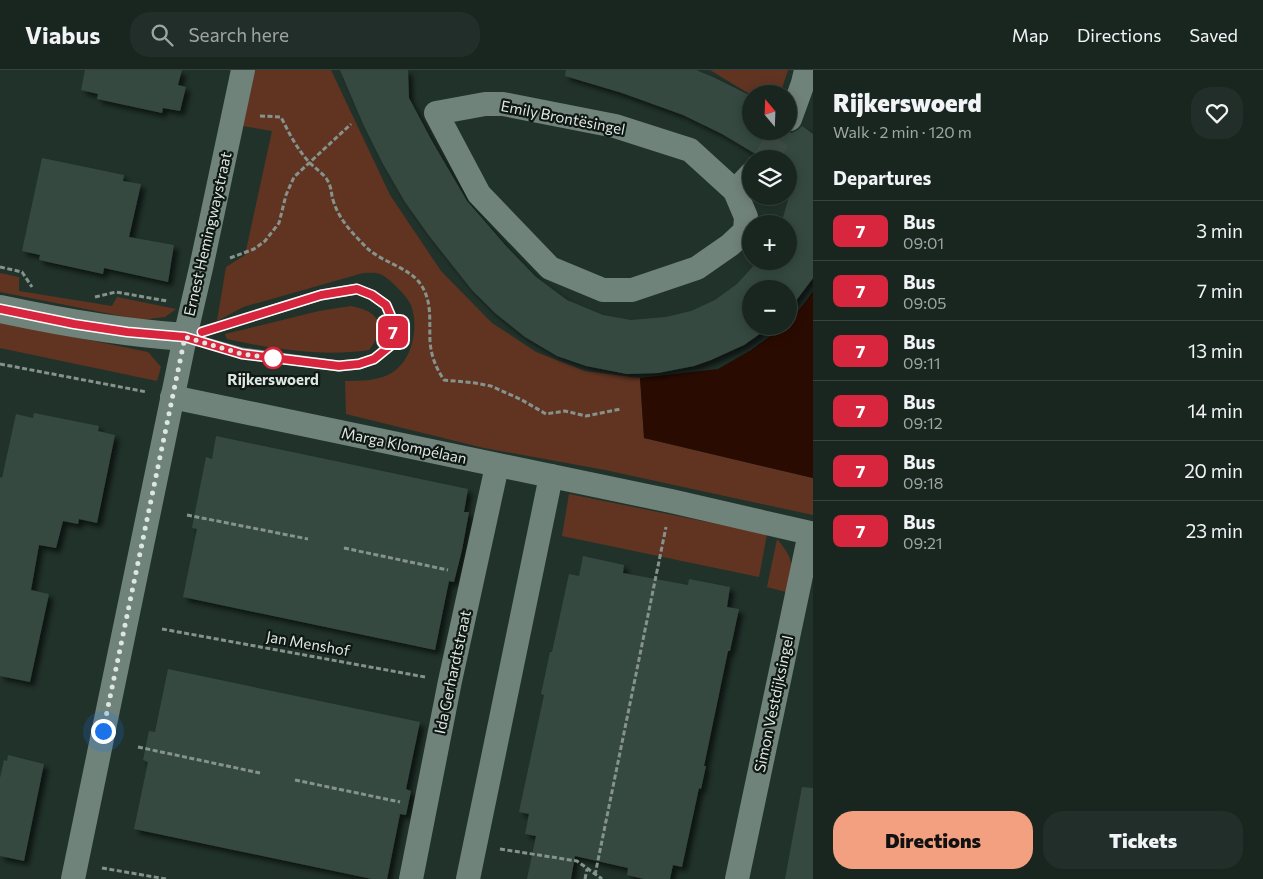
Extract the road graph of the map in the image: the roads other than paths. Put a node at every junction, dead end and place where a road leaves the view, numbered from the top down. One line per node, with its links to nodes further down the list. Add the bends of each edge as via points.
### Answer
1 (243, 70): 7 (street, Ernest Hemingwaystraat)
2 (806, 70): 3 (street)
3 (798, 97)
4 (742, 183): 5 (street)
5 (734, 191): 5 (street, Emily Brontësingel, via 746,217 745,231 730,245 697,268 632,290 603,290 550,268 478,194 436,113 503,104 615,126 690,150)
6 (0, 309): 7 (street, via 74,324)
7 (185, 337): 7 (lane, via 242,354 339,366 374,359 390,346 393,332 386,305 357,289 321,295); 8 (street, Ernest Hemingwaystraat)
8 (172, 397): 9 (street, Marga Klompélaan); 12 (street, Ernest Hemingwaystraat)
9 (497, 466): 10 (street, Marga Klompélaan); 13 (street, Ida Gerhardtstraat)
10 (551, 476): 11 (street, Marga Klompélaan); 14 (street)
11 (807, 531): 15 (street, Simon Vestdijksingel, via 810,533)
12 (75, 871)
13 (411, 879)
14 (468, 879)
15 (737, 879)

